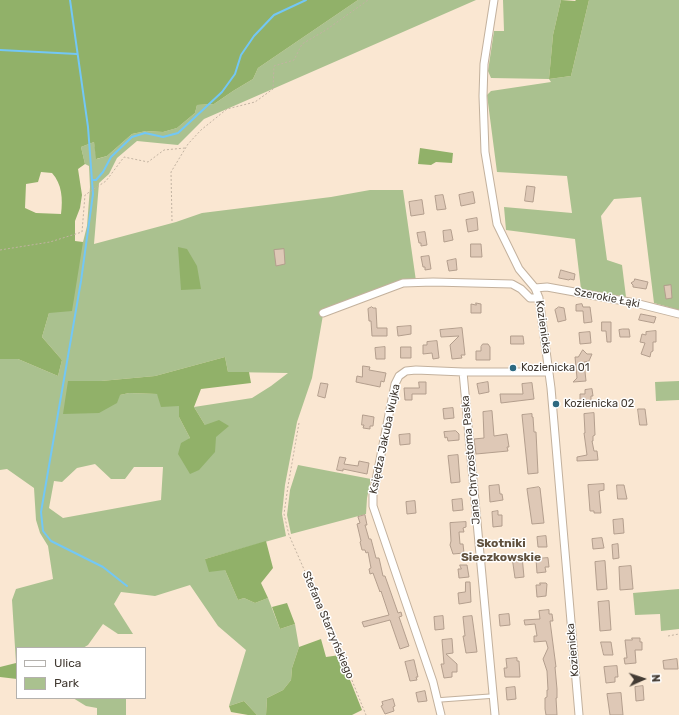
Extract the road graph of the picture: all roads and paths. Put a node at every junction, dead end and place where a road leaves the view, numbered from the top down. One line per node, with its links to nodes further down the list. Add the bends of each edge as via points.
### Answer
1 (368, 0): 3 (path, via 302,44 294,60 274,66 273,89 255,102 227,109 201,130)
2 (494, 0): 6 (street, Kozienicka, via 484,64 485,152 496,224 519,269)
3 (186, 148): 4 (path, via 171,172); 5 (path, via 164,150 148,162 124,157 106,181 85,195 82,232 50,242)
4 (172, 221)
5 (0, 250)
6 (535, 288): 7 (street, Kozienicka); 9 (street, Szerokie Łąki, via 547,287)
7 (539, 298): 8 (street, via 530,298 512,284 406,283); 11 (street, Kozienicka)
8 (323, 313)
9 (679, 314)
10 (463, 372): 11 (street, Księdza Jakuba Wujka); 15 (street, Jana Chryzostoma Paska); 16 (street, Księdza Jakuba Wujka, via 416,370 406,371 399,376 395,384 373,495 373,506)
11 (549, 372): 20 (street, Kozienicka)
12 (299, 423): 17 (path, Stefana Starzyńskiego, via 284,514 289,535)
13 (679, 634): 14 (path)
14 (668, 636)
15 (493, 696): 16 (lane); 19 (street, Jana Chryzostoma Paska)
16 (438, 700): 18 (street, Księdza Jakuba Wujka)
17 (366, 715)
18 (441, 715)
19 (495, 715)
20 (579, 715)

